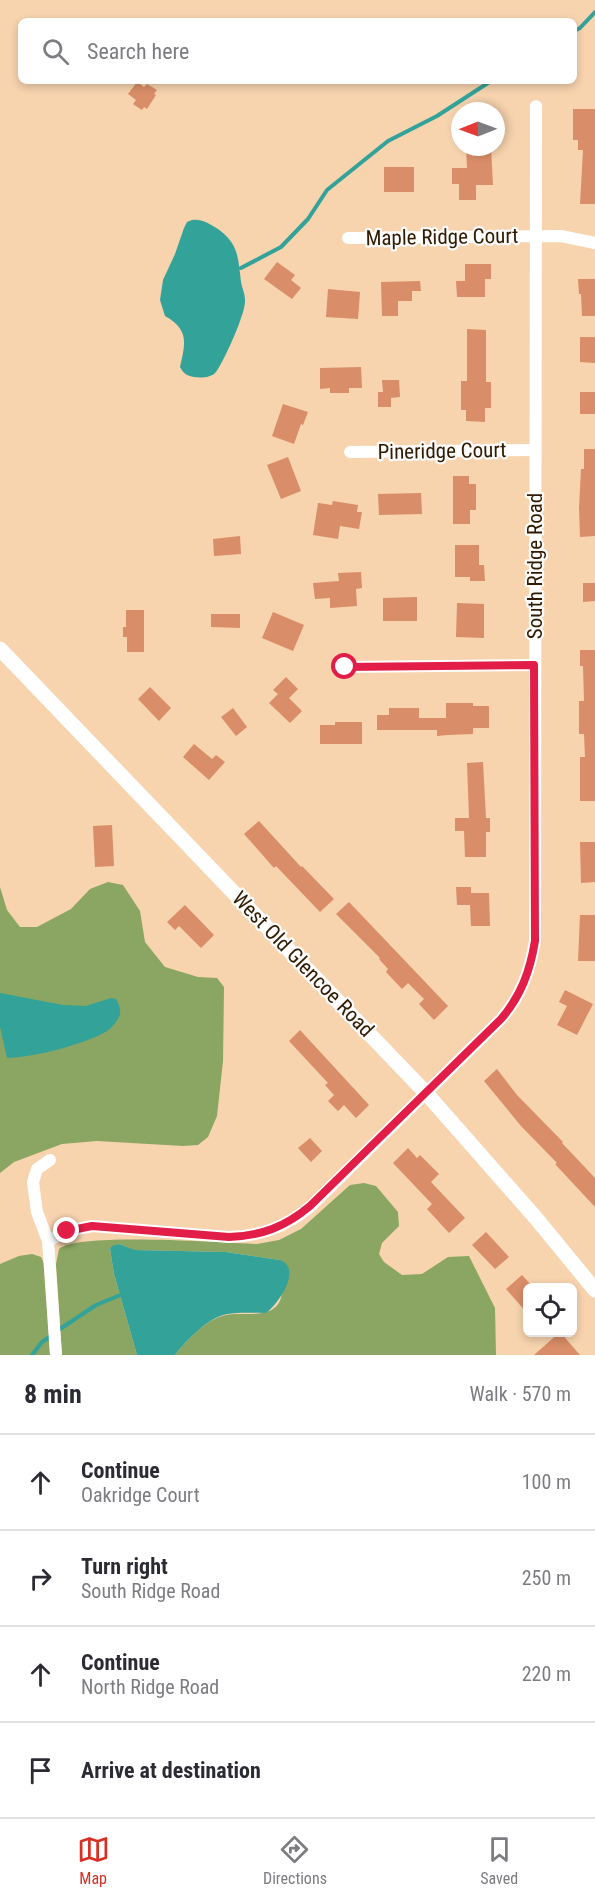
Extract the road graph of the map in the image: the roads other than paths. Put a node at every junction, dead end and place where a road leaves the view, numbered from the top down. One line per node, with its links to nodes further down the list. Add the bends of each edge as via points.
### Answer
1 (536, 106): 2 (street, South Ridge Road)
2 (536, 236): 3 (street, Maple Ridge Court); 4 (street, Maple Ridge Court); 5 (street, South Ridge Road)
3 (348, 238)
4 (595, 243)
5 (534, 450): 6 (street, Pineridge Court); 8 (street, South Ridge Road)
6 (350, 452)
7 (0, 649): 10 (street, West Old Glencoe Road)
8 (534, 665): 9 (street); 10 (street, South Ridge Road, via 532,963 508,1011)
9 (345, 667)
10 (426, 1093): 12 (street, South Ridge Road, via 310,1206 277,1228 229,1237 92,1226 67,1231); 13 (street, West Old Glencoe Road)
11 (50, 1160): 12 (street, via 37,1169 33,1182 37,1212)
12 (48, 1241): 14 (street)
13 (595, 1290)
14 (56, 1355)

